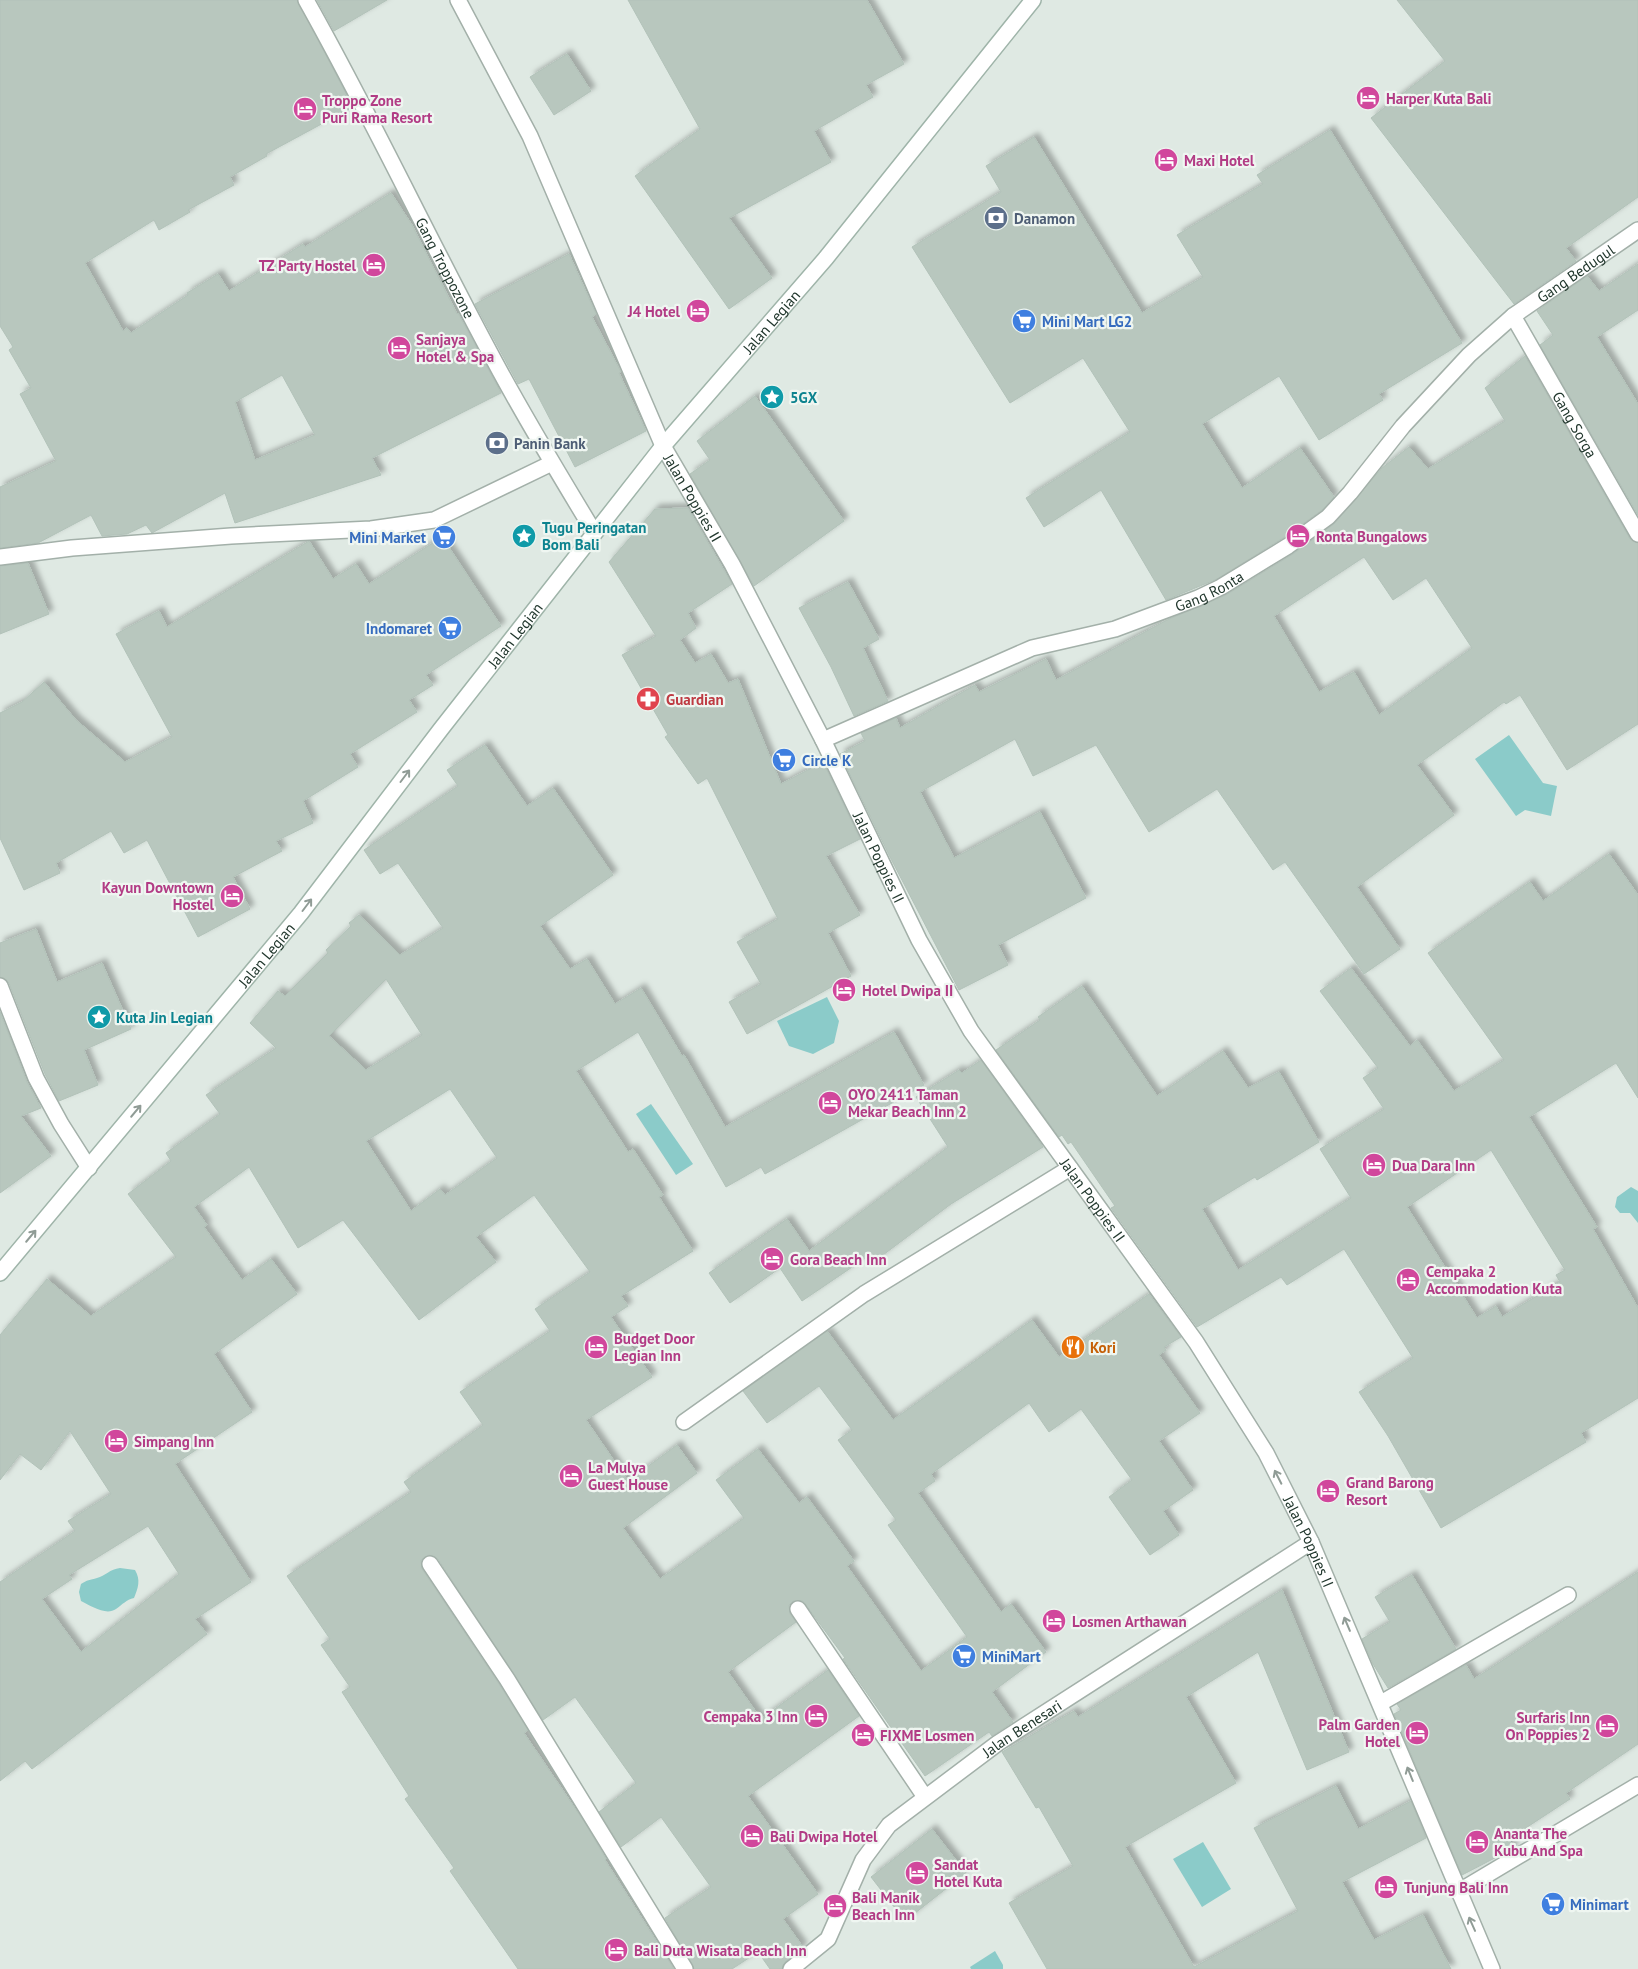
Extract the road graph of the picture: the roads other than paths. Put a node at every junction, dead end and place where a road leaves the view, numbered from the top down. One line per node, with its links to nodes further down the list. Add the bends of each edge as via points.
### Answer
1 (306, 0): 7 (street, Gang Troppozone, via 351,80 490,353)
2 (458, 0): 6 (street, Jalan Poppies II, via 530,136)
3 (1033, 0): 6 (street, Jalan Legian, via 826,258)
4 (1638, 230): 5 (street, Gang Bedugul)
5 (1513, 316): 9 (street, Gang Sorga); 11 (street, Gang Ronta, via 1469,355 1403,426 1328,517 1254,567 1198,598 1115,629 1032,648)
6 (663, 446): 8 (street, Jalan Legian); 11 (street, Jalan Poppies II, via 732,564)
7 (552, 464): 8 (street, Gang Troppozone); 10 (street, via 434,520 371,529 231,536)
8 (594, 532): 13 (street, Jalan Legian, one-way to 8, via 301,913)
9 (1638, 534)
10 (0, 557)
11 (823, 740): 14 (street, Jalan Poppies II, via 919,940 971,1031)
12 (0, 986): 13 (street, via 36,1078)
13 (89, 1168): 15 (street, Jalan Legian, one-way to 13)
14 (1070, 1168): 16 (street, via 864,1294); 17 (street, Jalan Poppies II, one-way to 14, via 1266,1454 1196,1342)
15 (0, 1273)
16 (684, 1422)
17 (1311, 1542): 21 (street, Jalan Poppies II, one-way to 17); 23 (street, Jalan Benesari, via 998,1744)
18 (430, 1564): 25 (street, via 507,1679)
19 (1568, 1595): 21 (street)
20 (798, 1608): 23 (street)
21 (1381, 1703): 24 (street, Jalan Poppies II, one-way to 21)
22 (1638, 1785): 24 (street)
23 (924, 1797): 26 (street, Jalan Benesari, via 889,1825 862,1860 828,1939)
24 (1458, 1892): 27 (street, Jalan Poppies II, one-way to 24)
25 (685, 1969)
26 (791, 1969)
27 (1492, 1969)

